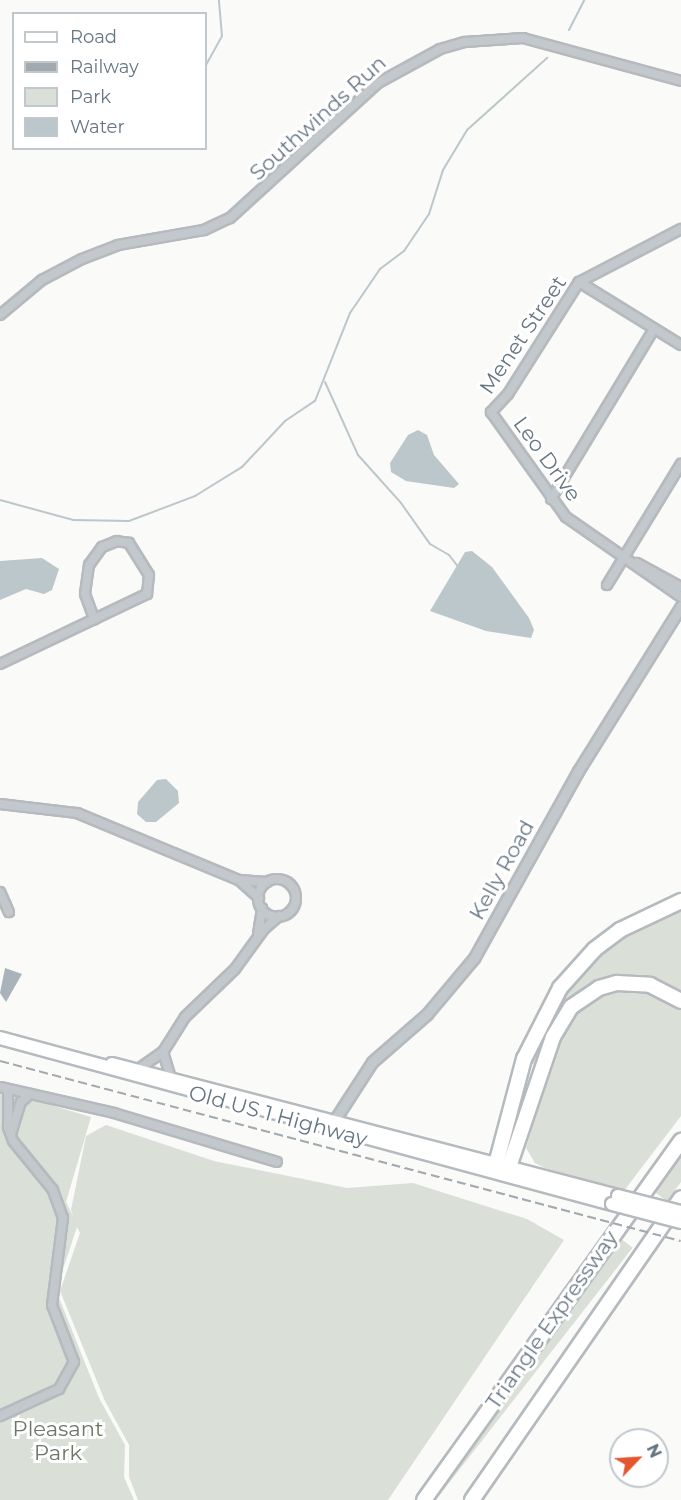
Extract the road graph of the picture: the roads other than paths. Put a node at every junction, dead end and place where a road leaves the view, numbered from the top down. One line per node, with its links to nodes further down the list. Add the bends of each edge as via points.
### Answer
1 (681, 81): 4 (street, Southwinds Run, via 523,38 465,42 440,49 378,83 230,218 204,230 118,245 82,259 42,280)
2 (681, 229): 3 (street, Menet Street)
3 (579, 282): 5 (street); 7 (street, Menet Street, via 508,394)
4 (0, 315)
5 (654, 329): 6 (street); 9 (street)
6 (681, 345)
7 (491, 412): 9 (street, Leo Drive, via 536,469)
8 (681, 464): 10 (street)
9 (552, 499): 10 (street, Leo Drive, via 566,518)
10 (626, 556): 11 (street, Leo Drive); 12 (street)
11 (637, 563): 13 (street, Leo Drive); 14 (street, Leo Drive)
12 (607, 585)
13 (681, 587)
14 (681, 597)
15 (681, 606): 36 (street, Kelly Road, via 578,771 474,958 427,1014 372,1062)
16 (94, 619): 16 (street, via 147,594 149,575 129,543 117,541 102,547 89,565 85,594); 17 (street)
17 (0, 664)
18 (0, 804): 19 (street, via 77,813)
19 (239, 880): 20 (street); 22 (street)
20 (267, 882): 22 (street); 26 (street, via 284,880 294,888 294,906)
21 (0, 892): 25 (street)
22 (258, 898): 24 (street)
23 (681, 901): 40 (highway, via 621,930 595,949 560,988 524,1059)
24 (262, 908): 26 (street); 27 (street)
25 (9, 912)
26 (279, 916): 27 (street)
27 (257, 938): 30 (street, via 235,969 182,1021)
28 (681, 1001): 40 (highway, via 650,985 616,983 598,988 571,1007 553,1037)
29 (0, 1038): 31 (main road, Old US 1 Highway)
30 (163, 1052): 32 (street); 33 (street)
31 (63, 1055): 32 (main road, Old US 1 Highway); 36 (main road, Old US 1 Highway)
32 (137, 1070): 33 (main road, Old US 1 Highway)
33 (171, 1078): 36 (main road, Old US 1 Highway)
34 (4, 1088): 35 (street); 37 (street)
35 (30, 1094): 37 (street, via 21,1102); 39 (street, via 114,1113)
36 (331, 1125): 40 (main road, Old US 1 Highway)
37 (11, 1134): 45 (street, via 19,1151 53,1190 63,1218 52,1305 74,1362 59,1389)
38 (681, 1141): 46 (highway, Triangle Expressway)
39 (277, 1162)
40 (501, 1170): 42 (main road, Old US 1 Highway)
41 (681, 1198): 47 (highway, Triangle Expressway)
42 (615, 1200): 43 (main road, bridge); 44 (main road, bridge)
43 (681, 1212)
44 (681, 1222)
45 (0, 1416)
46 (424, 1500)
47 (472, 1500)

